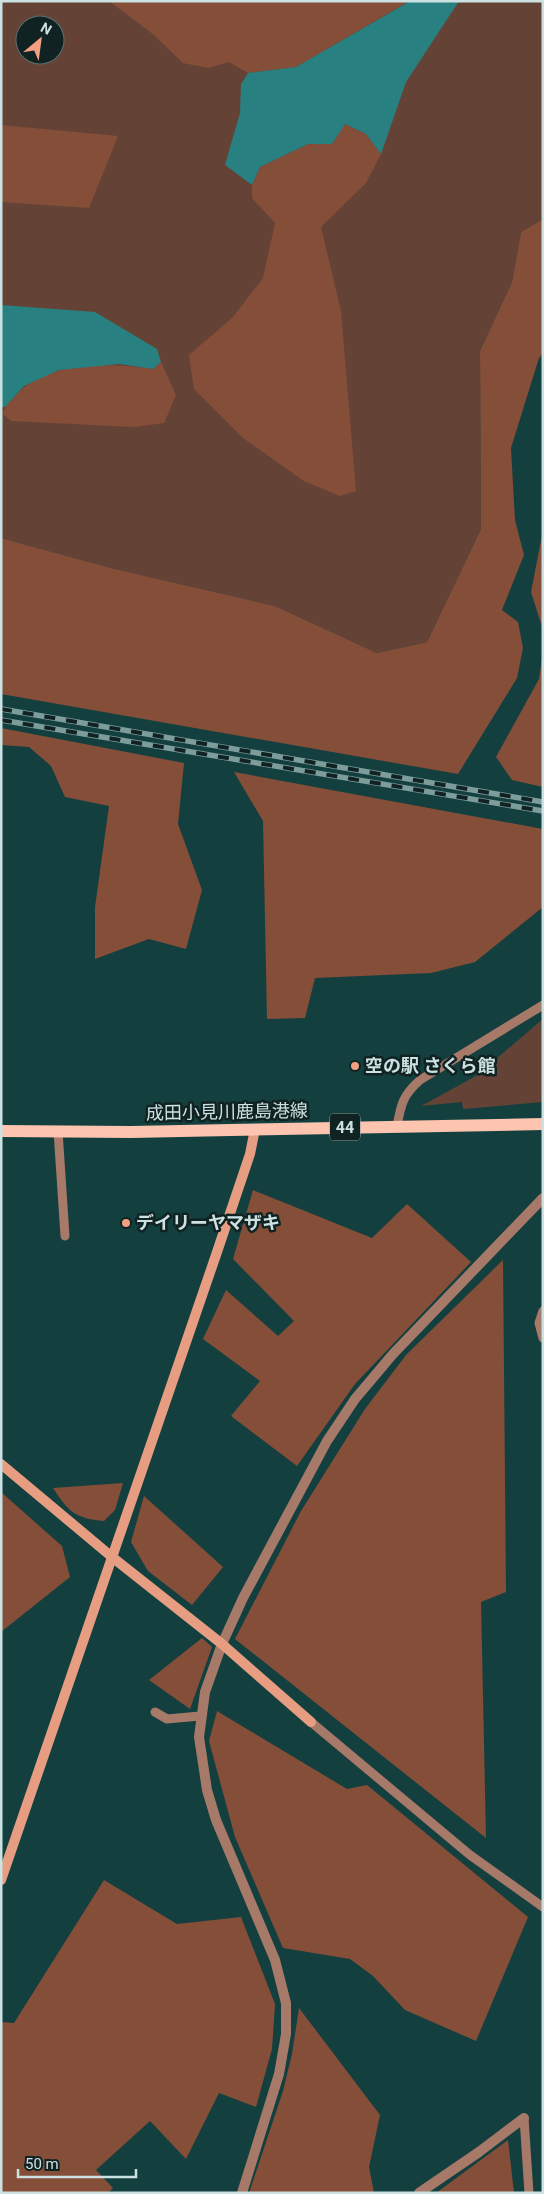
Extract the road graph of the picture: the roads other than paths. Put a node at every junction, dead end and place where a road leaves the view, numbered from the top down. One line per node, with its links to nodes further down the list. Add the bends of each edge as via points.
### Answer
1 (543, 1005): 3 (lane, via 420,1080 407,1092)
2 (543, 1124): 3 (main road, 成田小見川鹿島港線 / 44)
3 (397, 1126): 4 (main road, 成田小見川鹿島港線 / 44)
4 (254, 1129): 6 (main road, 成田小見川鹿島港線 / 44); 12 (street, via 250,1154)
5 (1, 1131): 6 (main road, 成田小見川鹿島港線 / 44)
6 (58, 1131): 8 (lane)
7 (543, 1198): 13 (street, via 393,1354 355,1399 327,1441 274,1536)
8 (64, 1236)
9 (543, 1311): 10 (lane, via 539,1322)
10 (543, 1338)
11 (1, 1464): 12 (street)
12 (112, 1557): 13 (street); 17 (street)
13 (222, 1644): 15 (street); 16 (street)
14 (154, 1712): 15 (lane, via 167,1719)
15 (200, 1716): 20 (street, via 199,1737 207,1790 216,1820 274,1960 286,2003 286,2034 278,2074)
16 (310, 1722): 18 (lane, via 470,1855)
17 (1, 1880)
18 (543, 1907)
19 (524, 2118): 21 (street); 22 (lane)
20 (242, 2193)
21 (419, 2193)
22 (529, 2193)

